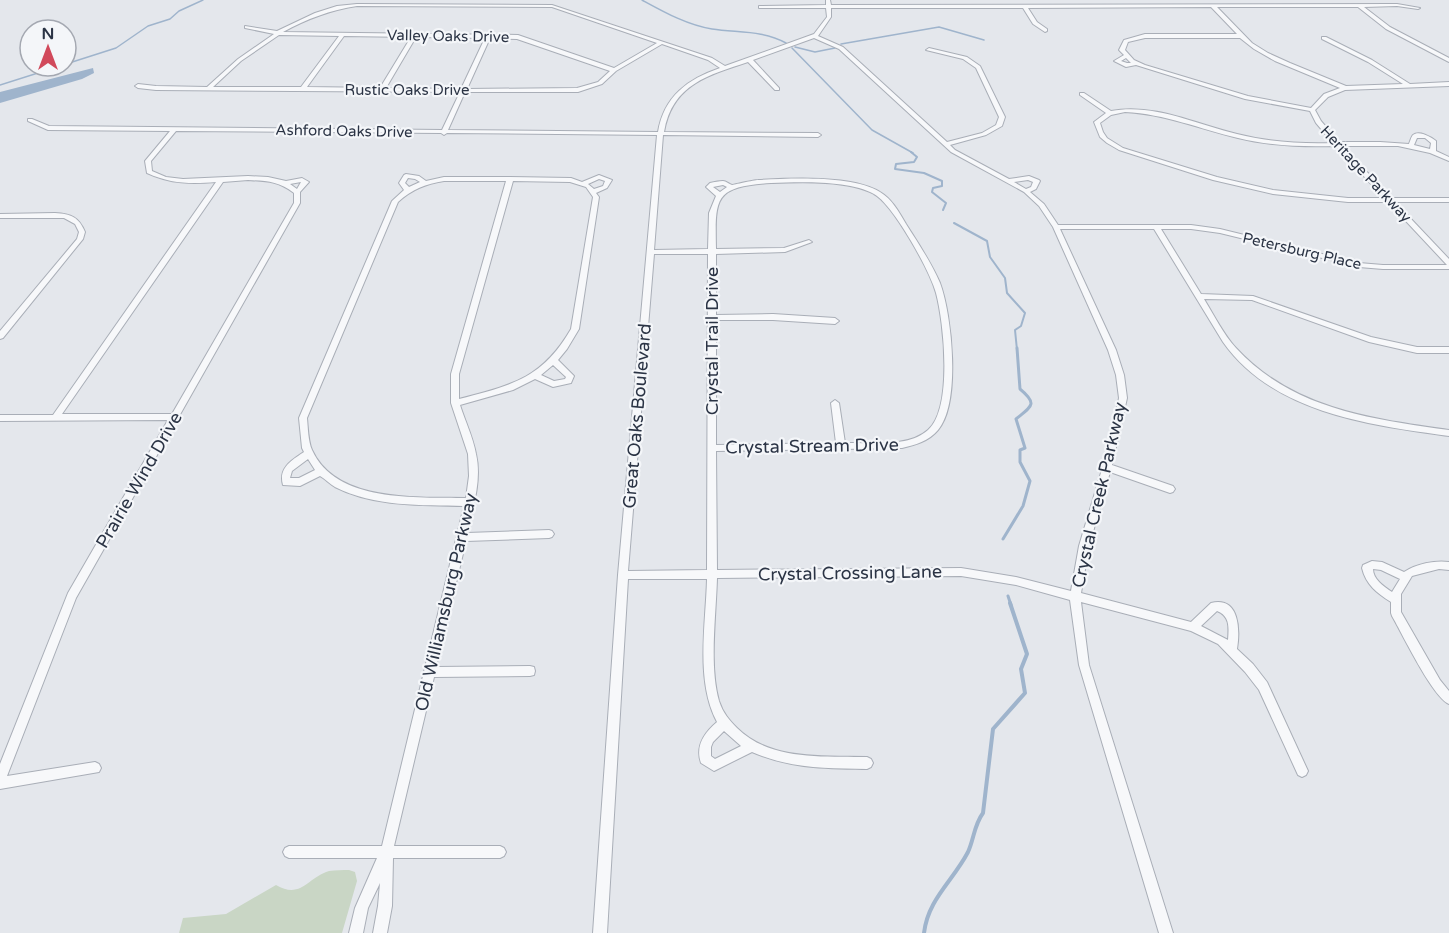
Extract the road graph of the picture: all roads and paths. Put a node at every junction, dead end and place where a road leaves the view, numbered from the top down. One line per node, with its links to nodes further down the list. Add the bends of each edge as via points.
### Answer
1 (332, 0): 5 (street)
2 (828, 0): 8 (street)
3 (1359, 5): 4 (street); 9 (street); 23 (street, via 1388,28)
4 (1213, 6): 7 (street); 17 (street)
5 (337, 7): 12 (street); 19 (street, via 552,6)
6 (761, 7): 8 (street)
7 (1025, 7): 8 (street); 11 (street)
8 (829, 8): 16 (street, via 828,21)
9 (1418, 8)
10 (247, 27): 12 (street, Valley Oaks Drive)
11 (1045, 30)
12 (277, 34): 13 (street, Valley Oaks Drive); 30 (street, via 261,42)
13 (342, 35): 14 (street, Valley Oaks Drive); 32 (street)
14 (415, 35): 15 (street, Valley Oaks Drive); 34 (street)
15 (488, 36): 26 (street, Valley Oaks Drive, via 525,38); 35 (street)
16 (814, 36): 22 (street, Great Oaks Boulevard); 44 (street, Crystal Creek Parkway, via 841,48)
17 (1243, 36): 21 (street, via 1134,38 1123,45); 31 (street, via 1274,58)
18 (1324, 38): 28 (street)
19 (662, 42): 25 (street, via 710,58); 26 (street, Rustic Oaks Drive)
20 (929, 50): 44 (street, via 965,58 978,67 1002,117 999,126 990,131)
21 (1125, 56): 24 (street); 24 (street, via 1117,61 1126,65)
22 (749, 59): 25 (street, Great Oaks Boulevard); 33 (street)
23 (1449, 60)
24 (1137, 63): 37 (street, via 1247,98)
25 (723, 67): 42 (street, Great Oaks Boulevard, via 694,81 672,100 664,114)
26 (614, 70): 35 (street, Rustic Oaks Drive, via 600,83 578,90)
27 (1449, 84): 28 (street, Heritage Parkway)
28 (1408, 85): 31 (street, Heritage Parkway)
29 (138, 86): 30 (street, Rustic Oaks Drive)
30 (209, 88): 32 (street, Rustic Oaks Drive)
31 (1345, 88): 37 (street, Heritage Parkway, via 1319,99)
32 (303, 89): 34 (street, Rustic Oaks Drive)
33 (777, 89)
34 (382, 90): 35 (street, Rustic Oaks Drive)
35 (463, 91): 41 (street)
36 (1082, 94): 38 (street)
37 (1312, 110): 45 (street, Heritage Parkway)
38 (1109, 112): 45 (street, via 1153,112 1258,141); 59 (street, via 1097,122 1098,130 1110,143 1215,179 1318,198)
39 (30, 120): 40 (street, Ashford Oaks Drive, via 48,128)
40 (174, 130): 41 (street, Ashford Oaks Drive); 50 (street, via 148,161 150,172 174,180)
41 (444, 133): 42 (street, Ashford Oaks Drive)
42 (661, 134): 43 (street, Ashford Oaks Drive); 65 (street, Great Oaks Boulevard)
43 (818, 135)
44 (945, 144): 51 (street, Crystal Creek Parkway)
45 (1337, 144): 46 (street); 59 (street, Heritage Parkway)
46 (1411, 146): 47 (street); 47 (street, via 1415,136 1426,136 1434,142)
47 (1433, 152): 48 (street)
48 (1449, 159)
49 (510, 179): 53 (street); 75 (street, Old Williamsburg Parkway, via 455,374); 83 (street, via 424,182 407,189 396,201 303,418 303,434)
50 (221, 180): 52 (street); 79 (street)
51 (1008, 182): 55 (street, Crystal Creek Parkway); 55 (street, via 1029,178 1037,181 1034,188)
52 (287, 183): 56 (street); 56 (street, via 306,182)
53 (584, 183): 57 (street); 57 (street, via 599,177 609,180 605,187)
54 (731, 187): 58 (street, Crystal Stream Drive); 58 (street, Crystal Stream Drive, via 712,184 712,191); 81 (street, Crystal Stream Drive, via 760,182 834,183 875,191 890,204 928,265 944,310 948,342 944,405 939,422 914,442)
55 (1026, 191): 63 (street, Crystal Creek Parkway, via 1042,205)
56 (297, 192): 77 (street, Prairie Wind Drive, via 297,203)
57 (592, 192): 73 (street, via 596,197 575,328)
58 (719, 195): 66 (street, Crystal Stream Drive, via 712,211)
59 (1390, 200): 60 (street); 67 (street, Heritage Parkway)
60 (1449, 200)
61 (1, 217): 71 (street, via 66,216 78,223 82,232)
62 (1156, 226): 63 (street, Petersburg Place); 67 (street, Petersburg Place, via 1220,231 1359,265); 68 (street)
63 (1056, 227): 84 (street, Crystal Creek Parkway, via 1120,375 1123,398)
64 (809, 242): 66 (street, via 778,250)
65 (651, 252): 66 (street); 92 (street, Great Oaks Boulevard)
66 (712, 252): 69 (street, Crystal Trail Drive)
67 (1449, 265)
68 (1199, 296): 72 (street, via 1253,298 1378,342 1417,350); 80 (street, via 1233,349 1252,370 1276,385 1335,413)
69 (713, 318): 70 (street); 82 (street, Crystal Trail Drive)
70 (836, 321)
71 (0, 336)
72 (1449, 350)
73 (553, 360): 74 (street); 74 (street, via 570,376 568,381 553,384)
74 (535, 376): 75 (street, via 514,387)
75 (455, 403): 87 (street, Old Williamsburg Parkway, via 471,454 474,476)
76 (835, 403): 81 (street)
77 (175, 417): 79 (street); 106 (street, Prairie Wind Drive, via 72,596)
78 (0, 418): 79 (street)
79 (55, 418)
80 (1449, 433)
81 (841, 447): 82 (street, Crystal Stream Drive)
82 (711, 448): 91 (street, Crystal Trail Drive)
83 (310, 453): 85 (street, via 314,466); 85 (street, via 288,468 286,482 300,482)
84 (1107, 467): 86 (street); 94 (street, Crystal Creek Parkway, via 1084,546)
85 (321, 471): 87 (street, via 336,484 366,496)
86 (1170, 489)
87 (470, 502): 89 (street, Old Williamsburg Parkway)
88 (549, 534): 89 (street)
89 (461, 537): 99 (street, Old Williamsburg Parkway)
90 (1449, 566): 93 (street, via 1439,565)
91 (712, 574): 92 (street, Crystal Crossing Lane); 94 (street, Crystal Crossing Lane, via 961,572); 101 (street, Crystal Trail Drive, via 711,684 716,710)
92 (622, 575): 112 (street, Great Oaks Boulevard)
93 (1406, 577): 95 (street); 95 (street, via 1382,566 1367,568 1376,587)
94 (1075, 596): 96 (street, Crystal Crossing Lane); 113 (street, Crystal Creek Parkway, via 1084,665)
95 (1396, 600): 100 (street, via 1396,613 1436,684)
96 (1193, 627): 97 (street, Crystal Crossing Lane); 97 (street, via 1215,606 1223,607 1233,620)
97 (1232, 650): 105 (street, Crystal Crossing Lane, via 1263,686)
98 (530, 671): 99 (street)
99 (429, 672): 107 (street, Old Williamsburg Parkway)
100 (1449, 699)
101 (724, 723): 102 (street); 102 (street, via 708,737 705,759 714,765)
102 (751, 747): 103 (street, via 769,756 795,761)
103 (867, 763)
104 (95, 768): 106 (street)
105 (1302, 771)
106 (0, 781)
107 (387, 851): 108 (street); 109 (street); 110 (street, Old Williamsburg Parkway, via 362,908); 111 (street, Old Williamsburg Parkway)
108 (289, 852)
109 (500, 852)
110 (356, 933)
111 (380, 933)
112 (600, 933)
113 (1166, 933)

